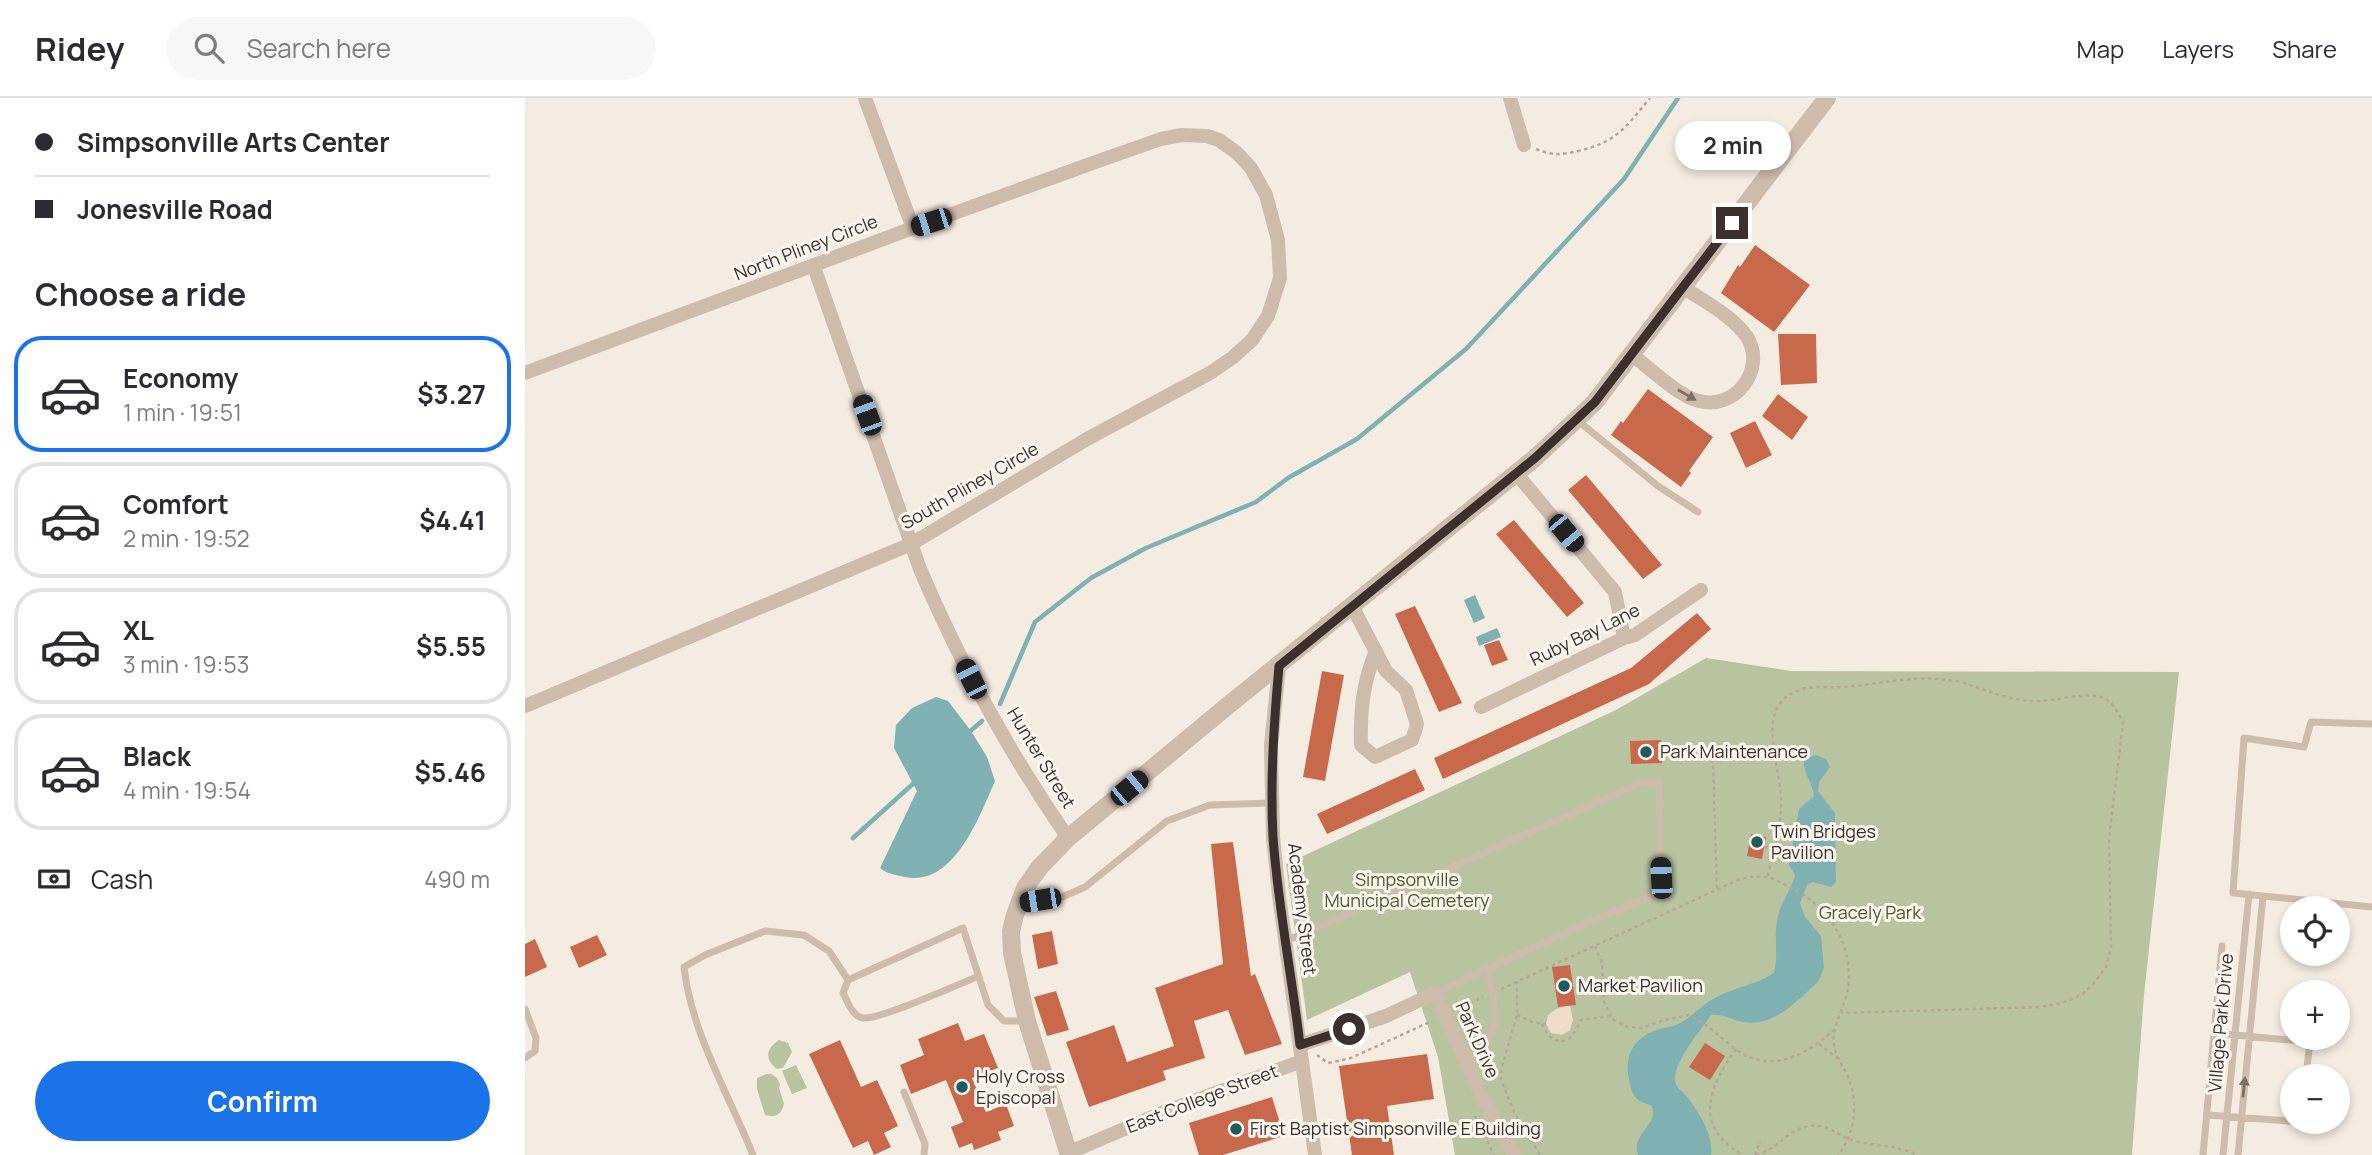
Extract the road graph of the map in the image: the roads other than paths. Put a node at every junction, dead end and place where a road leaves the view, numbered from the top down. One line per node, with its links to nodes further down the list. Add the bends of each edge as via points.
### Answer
1 (865, 98): 6 (street)
2 (1510, 98): 4 (street)
3 (1827, 98): 8 (street)
4 (1524, 145)
5 (1271, 209): 6 (street, North Pliney Circle, via 1257,177 1237,153 1219,140 1192,134 1161,139); 14 (street, South Pliney Circle, via 1280,278 1268,316 1252,340 1210,373 1087,439)
6 (913, 228): 7 (street, North Pliney Circle)
7 (814, 267): 10 (street, North Pliney Circle); 14 (street, Hunter Street)
8 (1683, 287): 9 (street); 9 (street, one-way to 8, via 1699,401 1730,398 1746,384 1753,359 1749,339)
9 (1632, 355): 11 (street)
10 (525, 373)
11 (1576, 419): 12 (street); 13 (lane, via 1658,486)
12 (1516, 473): 16 (street); 17 (street, via 1615,592)
13 (1698, 512)
14 (911, 544): 20 (street, South Pliney Circle); 24 (street, Hunter Street, via 971,679)
15 (1701, 590): 17 (street, Ruby Bay Lane)
16 (1352, 606): 18 (street); 19 (street)
17 (1624, 638): 21 (street, Ruby Bay Lane)
18 (1376, 651): 18 (street, via 1386,671 1406,690 1417,724 1412,740 1375,757 1361,745 1360,715 1366,675)
19 (1279, 666): 23 (street, Academy Street); 24 (street)
20 (525, 706)
21 (1481, 707)
22 (2372, 724): 25 (lane, via 2311,722 2304,747 2244,738 2233,893)
23 (1272, 803): 27 (lane, via 1210,805 1167,821 1085,887 1062,897); 29 (street, Academy Street)
24 (1068, 838): 27 (street, via 1039,868)
25 (2249, 894): 26 (lane); 38 (lane, Village Park Drive)
26 (2263, 896): 28 (lane); 39 (lane, Village Park Drive)
27 (1019, 904): 36 (street, via 1011,931 1012,953)
28 (2372, 907)
29 (1285, 940): 31 (lane, via 1638,784 1659,781 1661,892); 40 (street, Academy Street)
30 (2222, 946): 37 (lane)
31 (1487, 969): 34 (lane); 44 (lane, via 1497,1011 1495,1025 1486,1046)
32 (979, 976): 33 (lane, via 864,1018 854,1013 843,993); 33 (lane, via 963,928); 36 (lane, via 988,1005 1004,1021)
33 (848, 980): 51 (lane, via 829,951 804,935 765,931 684,967 699,1029)
34 (1435, 993): 40 (street, Park Drive, via 1386,1016); 44 (street, Park Drive)
35 (525, 1009): 41 (lane, via 536,1038 535,1051)
36 (1027, 1021): 50 (street)
37 (2214, 1032): 38 (lane); 46 (lane)
38 (2235, 1034): 39 (lane); 47 (lane, Village Park Drive)
39 (2249, 1035): 43 (lane, via 2310,1042); 48 (lane, Village Park Drive, one-way to 39)
40 (1300, 1045): 42 (street, Academy Street)
41 (525, 1058)
42 (1302, 1061): 50 (street, East College Street); 53 (street, Academy Street)
43 (2307, 1064)
44 (1468, 1067): 54 (street, Park Drive)
45 (904, 1092): 52 (lane, via 925,1144)
46 (2208, 1115): 47 (lane); 55 (lane)
47 (2228, 1117): 48 (lane); 56 (lane, Village Park Drive)
48 (2241, 1118): 49 (lane); 57 (lane, Village Park Drive)
49 (2280, 1121)
50 (1067, 1154)
51 (753, 1155)
52 (924, 1155)
53 (1315, 1155)
54 (1514, 1155)
55 (2203, 1155)
56 (2223, 1155)
57 (2238, 1155)

